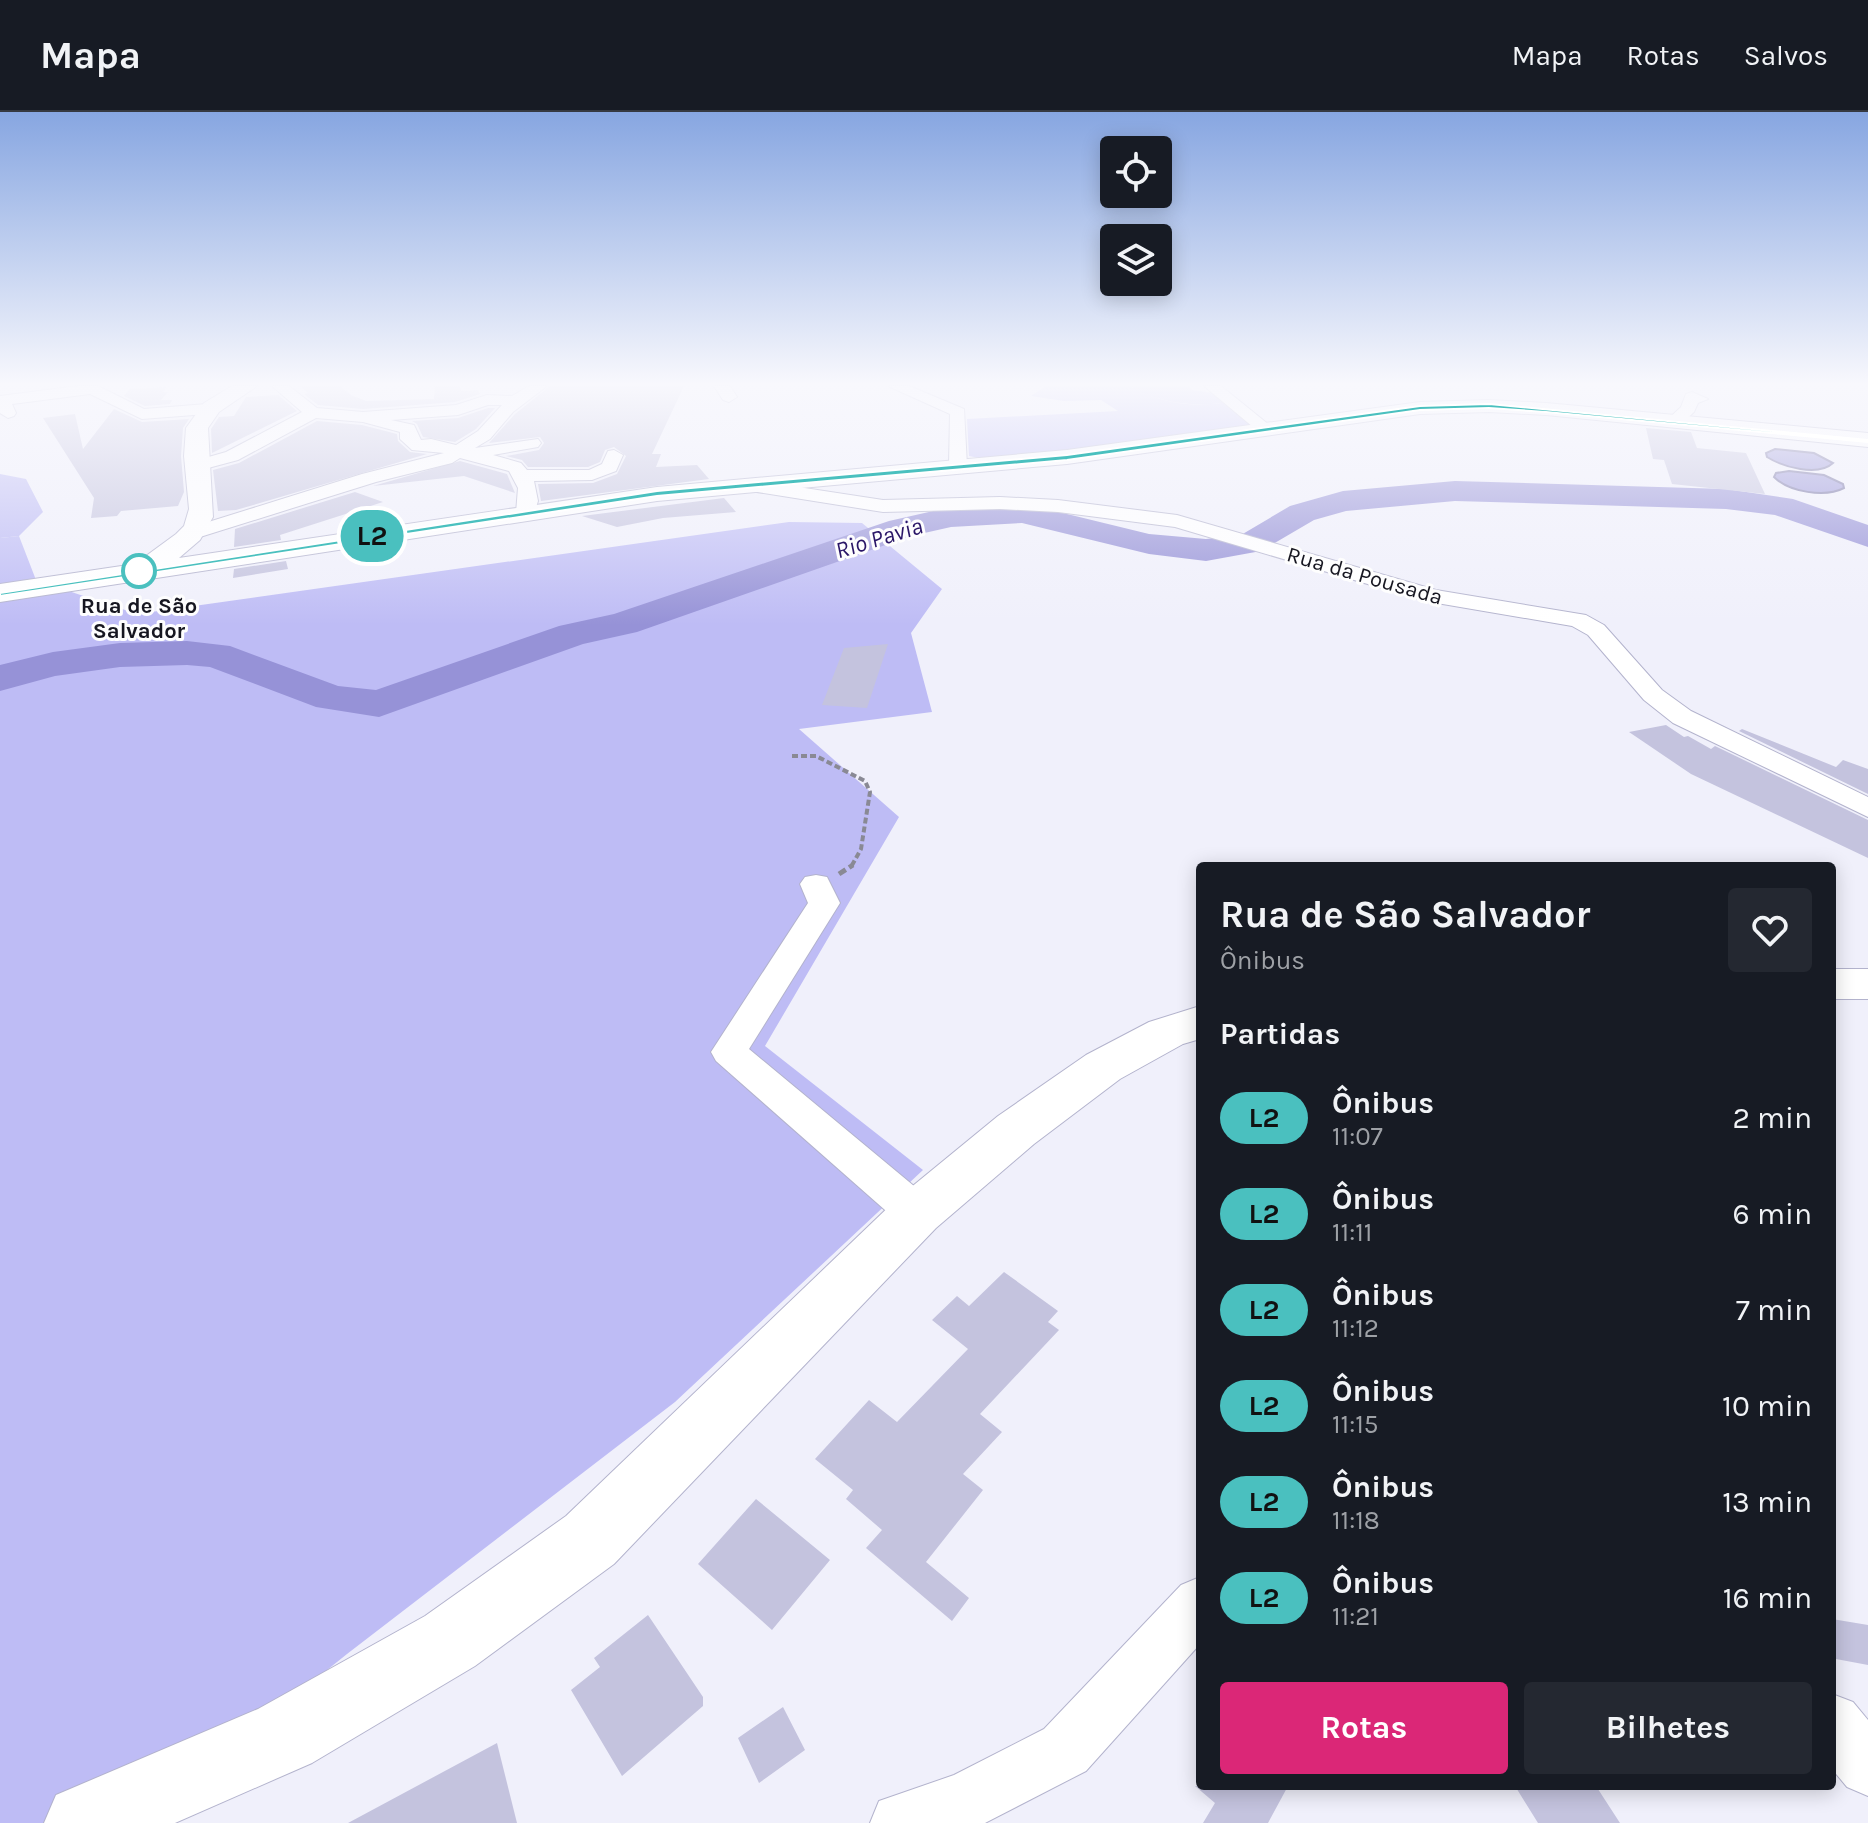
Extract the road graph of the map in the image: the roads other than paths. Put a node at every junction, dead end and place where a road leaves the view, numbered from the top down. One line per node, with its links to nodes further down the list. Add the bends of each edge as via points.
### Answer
1 (197, 466): 9 (street, via 203,512)
2 (418, 466): 9 (street)
3 (511, 466): 6 (street)
4 (610, 466): 6 (street, via 592,475)
5 (958, 466): 7 (street)
6 (522, 476): 8 (street, via 530,497)
7 (800, 488): 8 (street, via 745,485); 12 (street, Rua da Pousada, via 883,506 1000,503 1177,521 1433,596 1578,620 1596,630 1653,695 1682,717)
8 (526, 513): 10 (street)
9 (193, 533): 10 (street)
10 (145, 570): 11 (street)
11 (0, 593)
12 (1868, 808)
13 (816, 884): 17 (street, via 824,903 729,1052)
14 (1836, 984): 15 (street)
15 (1868, 984)
16 (1196, 1023): 17 (street, via 1103,1067 1016,1130)
17 (917, 1213): 21 (street, via 590,1540 450,1641 285,1736)
18 (1196, 1608): 22 (street, via 1065,1750 965,1801)
19 (1836, 1728): 20 (street)
20 (1868, 1766)
21 (84, 1823)
22 (901, 1823)

